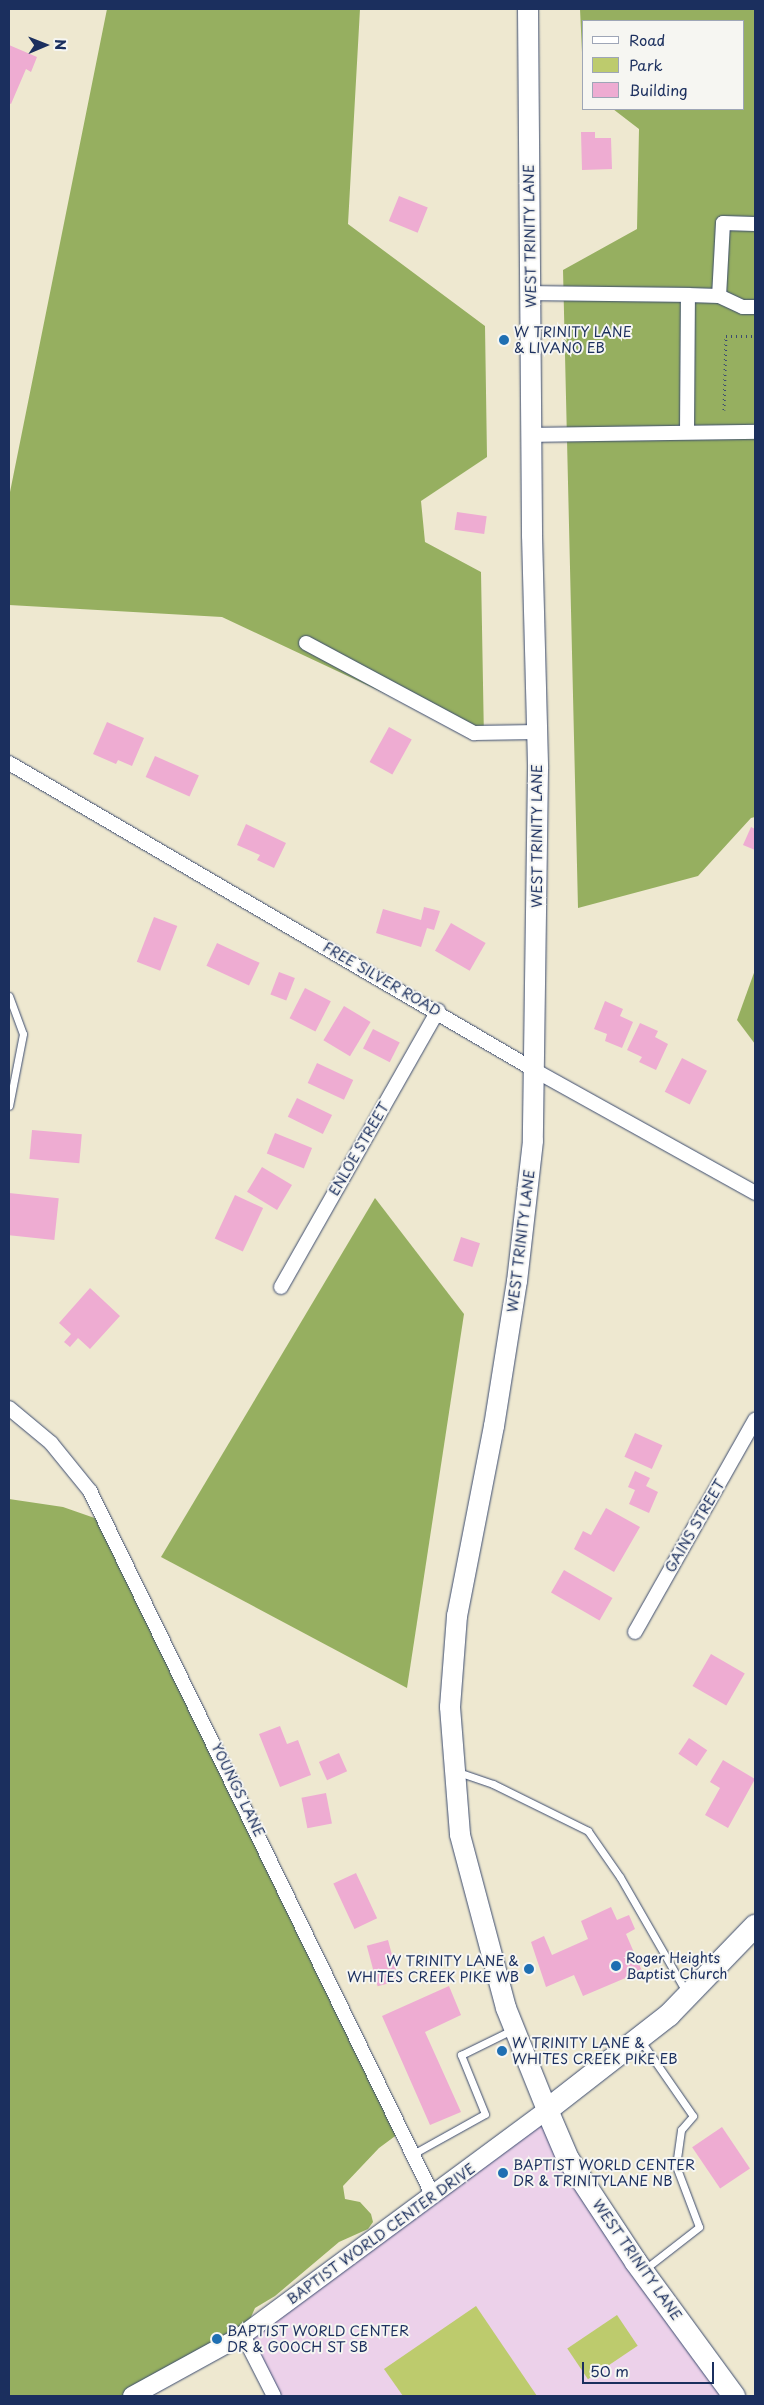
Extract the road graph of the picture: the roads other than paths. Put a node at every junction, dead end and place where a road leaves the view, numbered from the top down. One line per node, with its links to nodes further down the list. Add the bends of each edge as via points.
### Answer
1 (528, 9): 3 (main road, WEST TRINITY LANE)
2 (755, 224): 5 (street, via 723,223)
3 (530, 292): 4 (street); 9 (main road, WEST TRINITY LANE)
4 (688, 295): 5 (street); 7 (street)
5 (720, 296): 6 (street, via 743,307)
6 (755, 307)
7 (687, 432): 8 (street); 9 (street)
8 (755, 432)
9 (531, 435): 11 (main road, WEST TRINITY LANE)
10 (306, 643): 11 (street, via 474,734)
11 (537, 732): 15 (main road, WEST TRINITY LANE)
12 (9, 763): 14 (street, FREE SILVER ROAD)
13 (9, 996): 16 (lane, via 22,1034)
14 (438, 1011): 15 (street, FREE SILVER ROAD); 18 (street, ENLOE STREET)
15 (536, 1070): 17 (street, FREE SILVER ROAD); 22 (main road, WEST TRINITY LANE, via 533,1140 517,1281 494,1426 457,1616 450,1707)
16 (9, 1106)
17 (755, 1193)
18 (280, 1287)
19 (9, 1408): 28 (street, YOUNGS LANE, via 50,1443 90,1491)
20 (755, 1420): 21 (street, GAINS STREET)
21 (635, 1632)
22 (455, 1772): 24 (lane, via 493,1784 588,1831 620,1877); 25 (main road, WEST TRINITY LANE, via 460,1835)
23 (755, 1926): 24 (main road)
24 (689, 1996): 26 (main road)
25 (514, 2029): 27 (main road, WEST TRINITY LANE); 28 (lane, via 461,2055 485,2114)
26 (639, 2039): 27 (main road); 30 (lane, via 692,2116 681,2130 676,2166 700,2227)
27 (547, 2110): 29 (street, BAPTIST WORLD CENTER DRIVE); 30 (main road, WEST TRINITY LANE, via 568,2159)
28 (413, 2154): 29 (street, YOUNGS LANE)
29 (433, 2196): 31 (street, BAPTIST WORLD CENTER DRIVE)
30 (642, 2271): 34 (main road, WEST TRINITY LANE)
31 (243, 2335): 32 (street, BAPTIST WORLD CENTER DRIVE); 33 (street)
32 (132, 2396)
33 (274, 2396)
34 (734, 2396)

